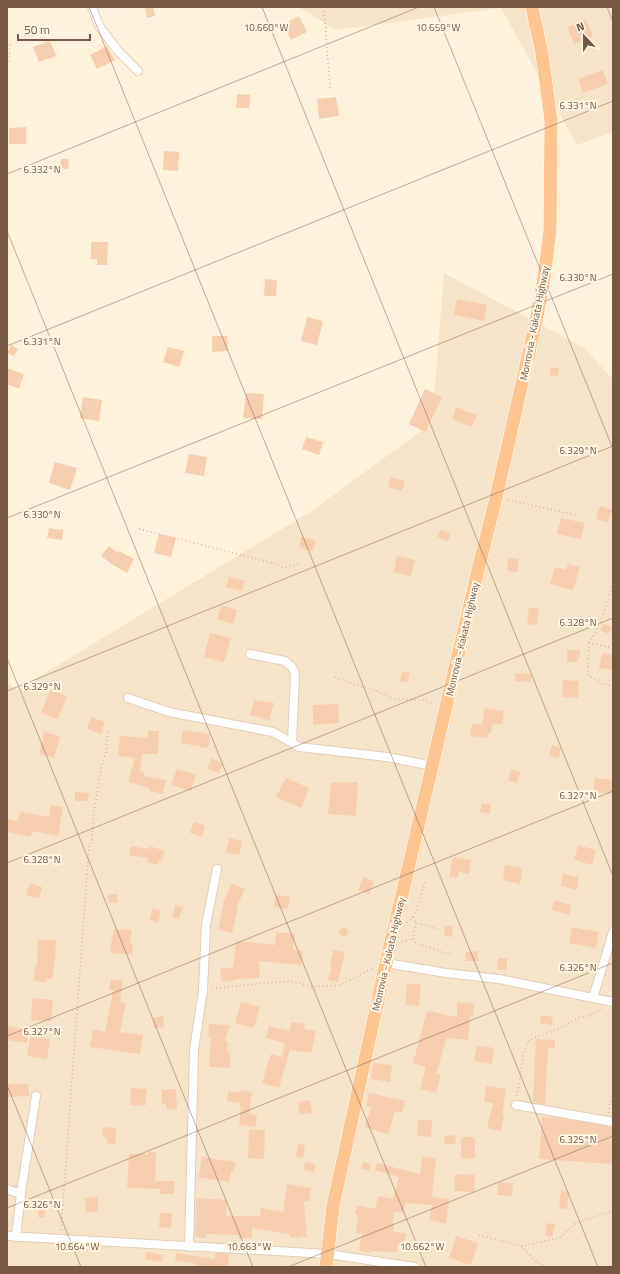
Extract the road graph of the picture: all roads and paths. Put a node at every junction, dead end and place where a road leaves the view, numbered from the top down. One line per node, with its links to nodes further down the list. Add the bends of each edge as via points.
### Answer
1 (92, 7): 6 (street, via 99,26 118,52)
2 (324, 7): 7 (path)
3 (532, 7): 8 (highway, Monrovia - Kakata Highway, via 542,54 550,120 550,230 536,321)
4 (7, 42): 5 (path, via 10,45)
5 (7, 65)
6 (138, 71)
7 (330, 89)
8 (496, 498): 9 (path); 19 (highway, Monrovia - Kakata Highway)
9 (576, 515)
10 (139, 529): 11 (path, via 277,564 283,568)
11 (302, 563)
12 (613, 584): 13 (path, via 600,622)
13 (589, 644): 14 (path); 17 (path, via 588,675 602,684)
14 (613, 648)
15 (250, 654): 21 (street, via 284,661 292,667 295,674)
16 (335, 677): 19 (path, via 395,699 423,700)
17 (613, 686)
18 (128, 698): 21 (street, via 169,712 273,732)
19 (445, 708): 22 (highway, Monrovia - Kakata Highway)
20 (108, 729): 44 (path, via 89,847)
21 (292, 742): 22 (street, via 299,747 387,757)
22 (432, 766): 26 (highway, Monrovia - Kakata Highway)
23 (217, 869): 32 (street, via 206,925)
24 (425, 882): 25 (path)
25 (413, 917): 26 (path, via 408,923); 27 (path)
26 (395, 923): 31 (highway, Monrovia - Kakata Highway)
27 (416, 924): 28 (path); 30 (path, via 416,943)
28 (439, 929)
29 (613, 932): 33 (street)
30 (453, 954)
31 (386, 963): 32 (path, via 340,985 313,987 291,981); 33 (street, via 499,979); 47 (highway, Monrovia - Kakata Highway, via 333,1206)
32 (203, 990): 46 (street, via 194,1050)
33 (593, 998): 34 (street)
34 (613, 1002): 37 (path, via 588,1016 577,1018 565,1026 530,1040 524,1052)
35 (613, 1091): 38 (path)
36 (36, 1096): 40 (street)
37 (516, 1105): 38 (street)
38 (610, 1122)
39 (7, 1188): 40 (street)
40 (21, 1193): 43 (street)
41 (613, 1210): 45 (path, via 576,1224 559,1238)
42 (479, 1235): 45 (path)
43 (11, 1236): 44 (street)
44 (60, 1239): 46 (street)
45 (521, 1246): 49 (path, via 538,1263)
46 (189, 1247): 47 (street)
47 (327, 1260): 48 (street)
48 (415, 1267)
49 (548, 1267)

